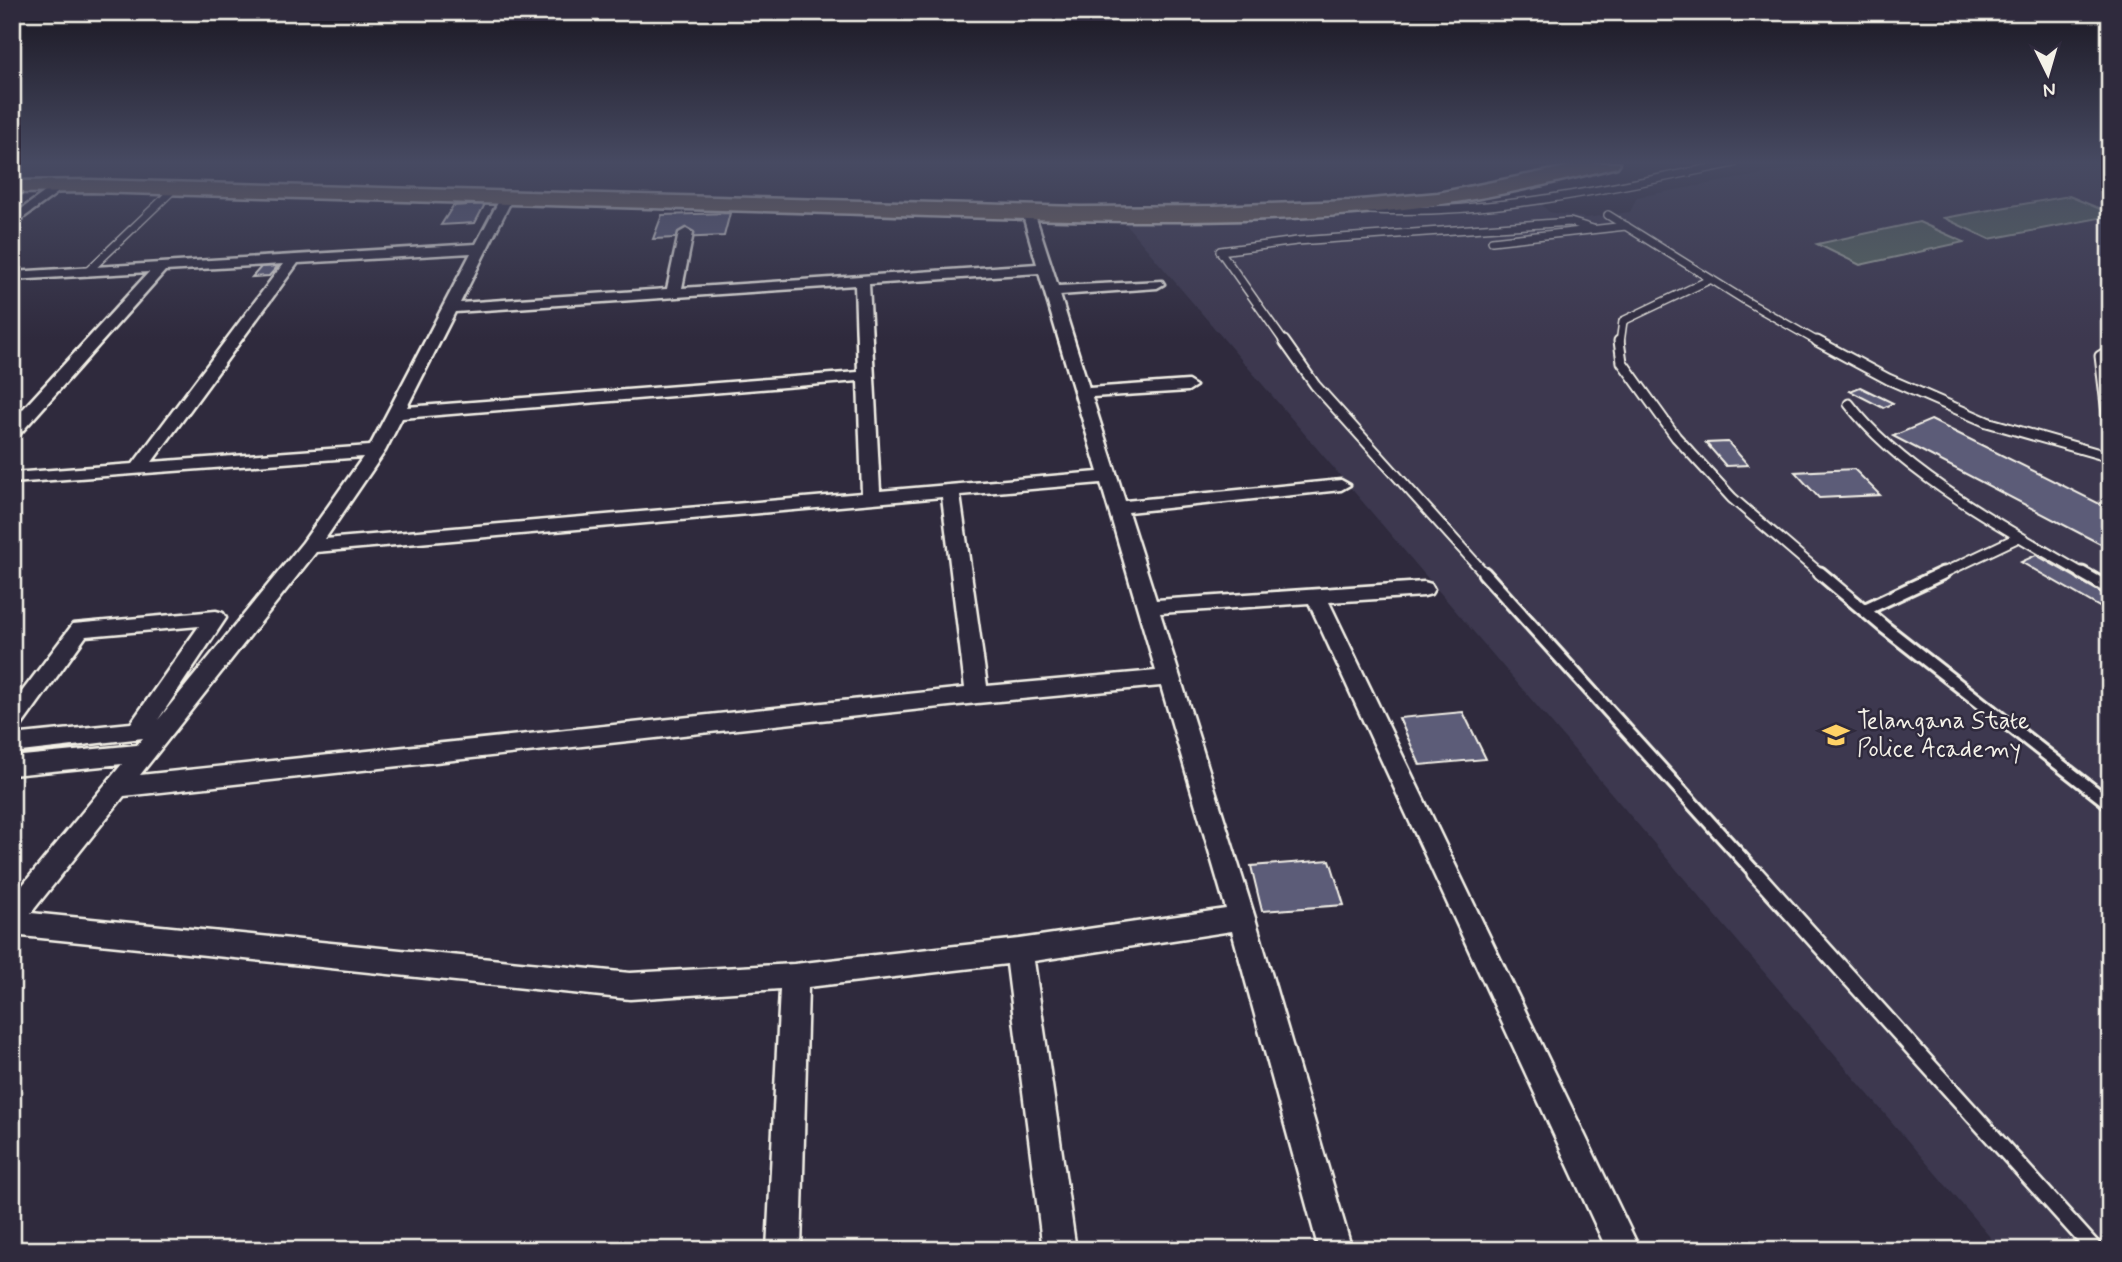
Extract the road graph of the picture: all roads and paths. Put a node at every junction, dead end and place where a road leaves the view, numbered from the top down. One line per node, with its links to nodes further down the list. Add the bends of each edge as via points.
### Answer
1 (139, 222): 12 (lane)
2 (494, 222): 9 (street)
3 (1031, 222): 14 (street)
4 (1619, 222): 5 (lane)
5 (1626, 226): 6 (lane); 15 (lane)
6 (1593, 229): 8 (lane); 61 (lane, via 1570,222 1220,251 1315,385)
7 (686, 233): 18 (street)
8 (1492, 241)
9 (481, 248): 10 (street); 19 (street)
10 (294, 259): 11 (street); 31 (street)
11 (160, 268): 12 (street); 27 (street)
12 (87, 272): 13 (street)
13 (12, 276)
14 (1048, 279): 16 (street); 17 (street); 23 (street)
15 (1709, 280): 30 (lane, via 1902,387 1989,423); 44 (lane, via 1623,321 1619,337 1622,362 1675,437 1732,498)
16 (862, 281): 18 (street); 21 (street)
17 (1157, 284)
18 (674, 292): 19 (street)
19 (450, 308): 26 (street)
20 (2110, 350): 25 (lane, via 2100,356)
21 (866, 376): 26 (street); 36 (street)
22 (1188, 386): 23 (street)
23 (1082, 393): 32 (street)
24 (1849, 404): 38 (lane, via 1861,422 1897,455)
25 (2108, 404): 28 (lane)
26 (396, 413): 29 (street)
27 (12, 432)
28 (2110, 438)
29 (376, 451): 31 (street); 39 (street)
30 (2110, 457)
31 (138, 469): 33 (street)
32 (1107, 477): 35 (street); 37 (street)
33 (14, 481)
34 (1340, 485): 37 (street)
35 (950, 490): 36 (street); 46 (street)
36 (871, 497): 39 (street)
37 (1116, 508): 43 (street)
38 (2019, 537): 41 (lane); 44 (lane)
39 (310, 546): 49 (street)
40 (1424, 589): 42 (street)
41 (2110, 589)
42 (1316, 596): 43 (street); 60 (street)
43 (1146, 607): 45 (street)
44 (1864, 610): 52 (lane)
45 (1168, 678): 46 (street); 53 (street)
46 (977, 695): 51 (street)
47 (12, 722): 48 (street, via 80,629 216,618 138,731)
48 (12, 744)
49 (144, 753): 50 (street); 51 (street)
50 (12, 765)
51 (117, 787): 54 (street)
52 (2110, 804)
53 (1242, 918): 55 (street); 59 (street)
54 (12, 920): 56 (street, via 630,986)
55 (1018, 951): 56 (street); 58 (street)
56 (794, 976): 57 (street)
57 (784, 1250)
58 (1060, 1250)
59 (1336, 1250)
60 (1624, 1250)
61 (2095, 1250)

